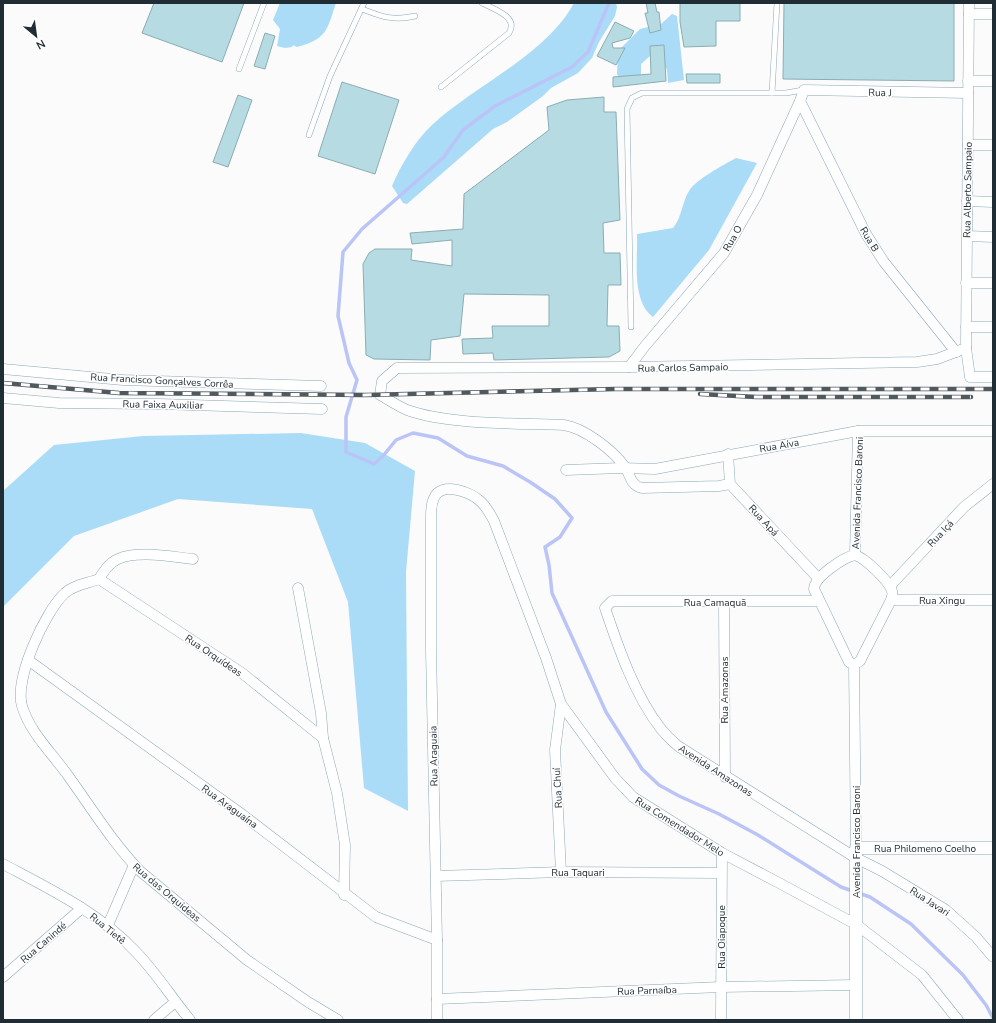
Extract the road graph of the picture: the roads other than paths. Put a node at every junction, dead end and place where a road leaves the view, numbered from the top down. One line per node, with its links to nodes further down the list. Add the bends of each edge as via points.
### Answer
1 (264, 3): 10 (lane)
2 (364, 3): 6 (lane)
3 (482, 3): 13 (lane, via 507,17 512,22 512,27 509,33)
4 (777, 3): 15 (lane)
5 (969, 3): 7 (street, Rua Alberto Sampaio)
6 (362, 9): 9 (lane, via 400,20); 18 (lane, via 330,76)
7 (969, 14): 8 (street); 11 (street, Rua Alberto Sampaio)
8 (993, 14)
9 (415, 16)
10 (239, 69)
11 (968, 81): 12 (street); 16 (street, Rua Alberto Sampaio)
12 (993, 81)
13 (441, 87)
14 (804, 90): 15 (lane); 16 (street, Rua J); 17 (street)
15 (772, 93): 27 (lane, via 642,93 632,98 628,109)
16 (968, 93): 19 (street, Rua Alberto Sampaio)
17 (800, 101): 31 (street, Rua B, via 866,234 884,262); 32 (street, Rua O, via 757,195 724,253 644,346)
18 (309, 135)
19 (968, 145): 20 (street); 21 (street, Rua Alberto Sampaio)
20 (993, 145)
21 (967, 202): 22 (street); 23 (street, Rua Alberto Sampaio)
22 (993, 202)
23 (967, 236): 24 (street); 25 (street, Rua Alberto Sampaio)
24 (993, 237)
25 (966, 283): 26 (street); 28 (street, Rua Alberto Sampaio)
26 (993, 283)
27 (631, 327)
28 (966, 327): 29 (street); 30 (street, Rua Alberto Sampaio)
29 (993, 327)
30 (966, 348): 31 (street, Rua Carlos Sampaio); 34 (street, Rua Alberto Sampaio, via 970,377)
31 (956, 352): 32 (street, Rua Carlos Sampaio, via 937,359 917,362)
32 (629, 368): 41 (street, Rua Carlos Sampaio, via 397,368 382,381 380,395 406,410 432,416 471,421 570,426 588,434 603,445)
33 (3, 369): 35 (street, Rua Francisco Gonçalves Corrêa, via 123,380)
34 (993, 377)
35 (321, 386)
36 (3, 398): 37 (street, Rua Faixa Auxiliar, via 59,403)
37 (322, 409)
38 (858, 431): 39 (street, Rua Aíva); 40 (street, Rua Aíva); 46 (street, Avenida Francisco Baroni)
39 (993, 431)
40 (728, 454): 41 (street, Rua Aíva, via 655,468); 43 (street)
41 (625, 468): 42 (street, Rua Aíva); 43 (street, via 634,484 642,488)
42 (566, 470)
43 (730, 484): 48 (street, Rua Apá)
44 (993, 484): 50 (street, Rua Içá, via 964,507)
45 (438, 493): 59 (street, Rua Comendador Melo, via 456,490 468,494 480,500 488,510 546,658); 69 (street, Rua Araguaia, via 434,498 430,517 430,650)
46 (855, 554): 48 (street, Avenida Francisco Baroni); 50 (street, Avenida Francisco Baroni)
47 (193, 559): 49 (street, via 138,555 124,557 111,564)
48 (818, 578): 55 (street, via 814,589)
49 (99, 579): 57 (street, Rua das Orquideas, via 65,592 44,622); 60 (street, Rua Orquídeas, via 242,673)
50 (890, 586): 52 (street)
51 (298, 588): 60 (street, via 321,713)
52 (892, 600): 53 (street, Rua Xingu); 58 (street, via 860,661)
53 (993, 600)
54 (612, 601): 56 (street, Rua Camaquã); 61 (street, Avenida Amazonas, via 605,608 624,661 661,729 678,746)
55 (819, 601): 56 (street, Rua Camaquã); 58 (street, via 849,662)
56 (724, 602): 61 (street, Rua Amazonas)
57 (28, 660): 66 (street, Rua das Orquideas, via 19,695 28,722); 70 (street, Rua Araguaína, via 243,815)
58 (854, 665): 64 (street, Avenida Francisco Baroni)
59 (561, 704): 63 (street, Rua Comendador Melo, via 633,797); 67 (street, Rua Chuí, via 555,750)
60 (323, 738): 70 (street, via 337,793 345,845)
61 (725, 777): 64 (street, Avenida Amazonas)
62 (993, 848): 64 (street, Rua Philomeno Coelho)
63 (722, 853): 68 (street, Rua Oiapoque); 72 (street, Rua Comendador Melo)
64 (856, 858): 72 (street, Avenida Francisco Baroni); 75 (street, Rua Javari, via 946,910 976,937)
65 (3, 864): 71 (street, Rua Tietê, via 54,890)
66 (134, 865): 73 (street); 83 (street, Rua das Orquideas, via 248,960)
67 (562, 872): 68 (street, Rua Taquari); 69 (street, Rua Taquari)
68 (720, 873): 78 (street, Rua Oiapoque)
69 (436, 876): 74 (street, Rua Araguaia)
70 (344, 894): 74 (street, Rua Araguaína, via 376,917)
71 (82, 908): 73 (street, Rua Tietê); 76 (street, Rua Canindé)
72 (857, 921): 77 (street, Avenida Francisco Baroni); 87 (street, Rua Comendador Melo, via 922,975)
73 (108, 926): 80 (street, Rua Tietê, via 137,953)
74 (437, 940): 79 (street, Rua Araguaia)
75 (993, 957)
76 (3, 976)
77 (856, 985): 78 (street, Rua Parnaíba); 86 (street, Avenida Francisco Baroni)
78 (721, 987): 79 (street, Rua Parnaíba); 85 (street, Rua Oiapoque)
79 (437, 999): 84 (street, Rua Araguaia)
80 (175, 1002): 81 (street); 82 (street, Rua Tietê)
81 (154, 1020)
82 (190, 1020)
83 (338, 1020)
84 (437, 1020)
85 (721, 1020)
86 (856, 1020)
87 (958, 1020)

